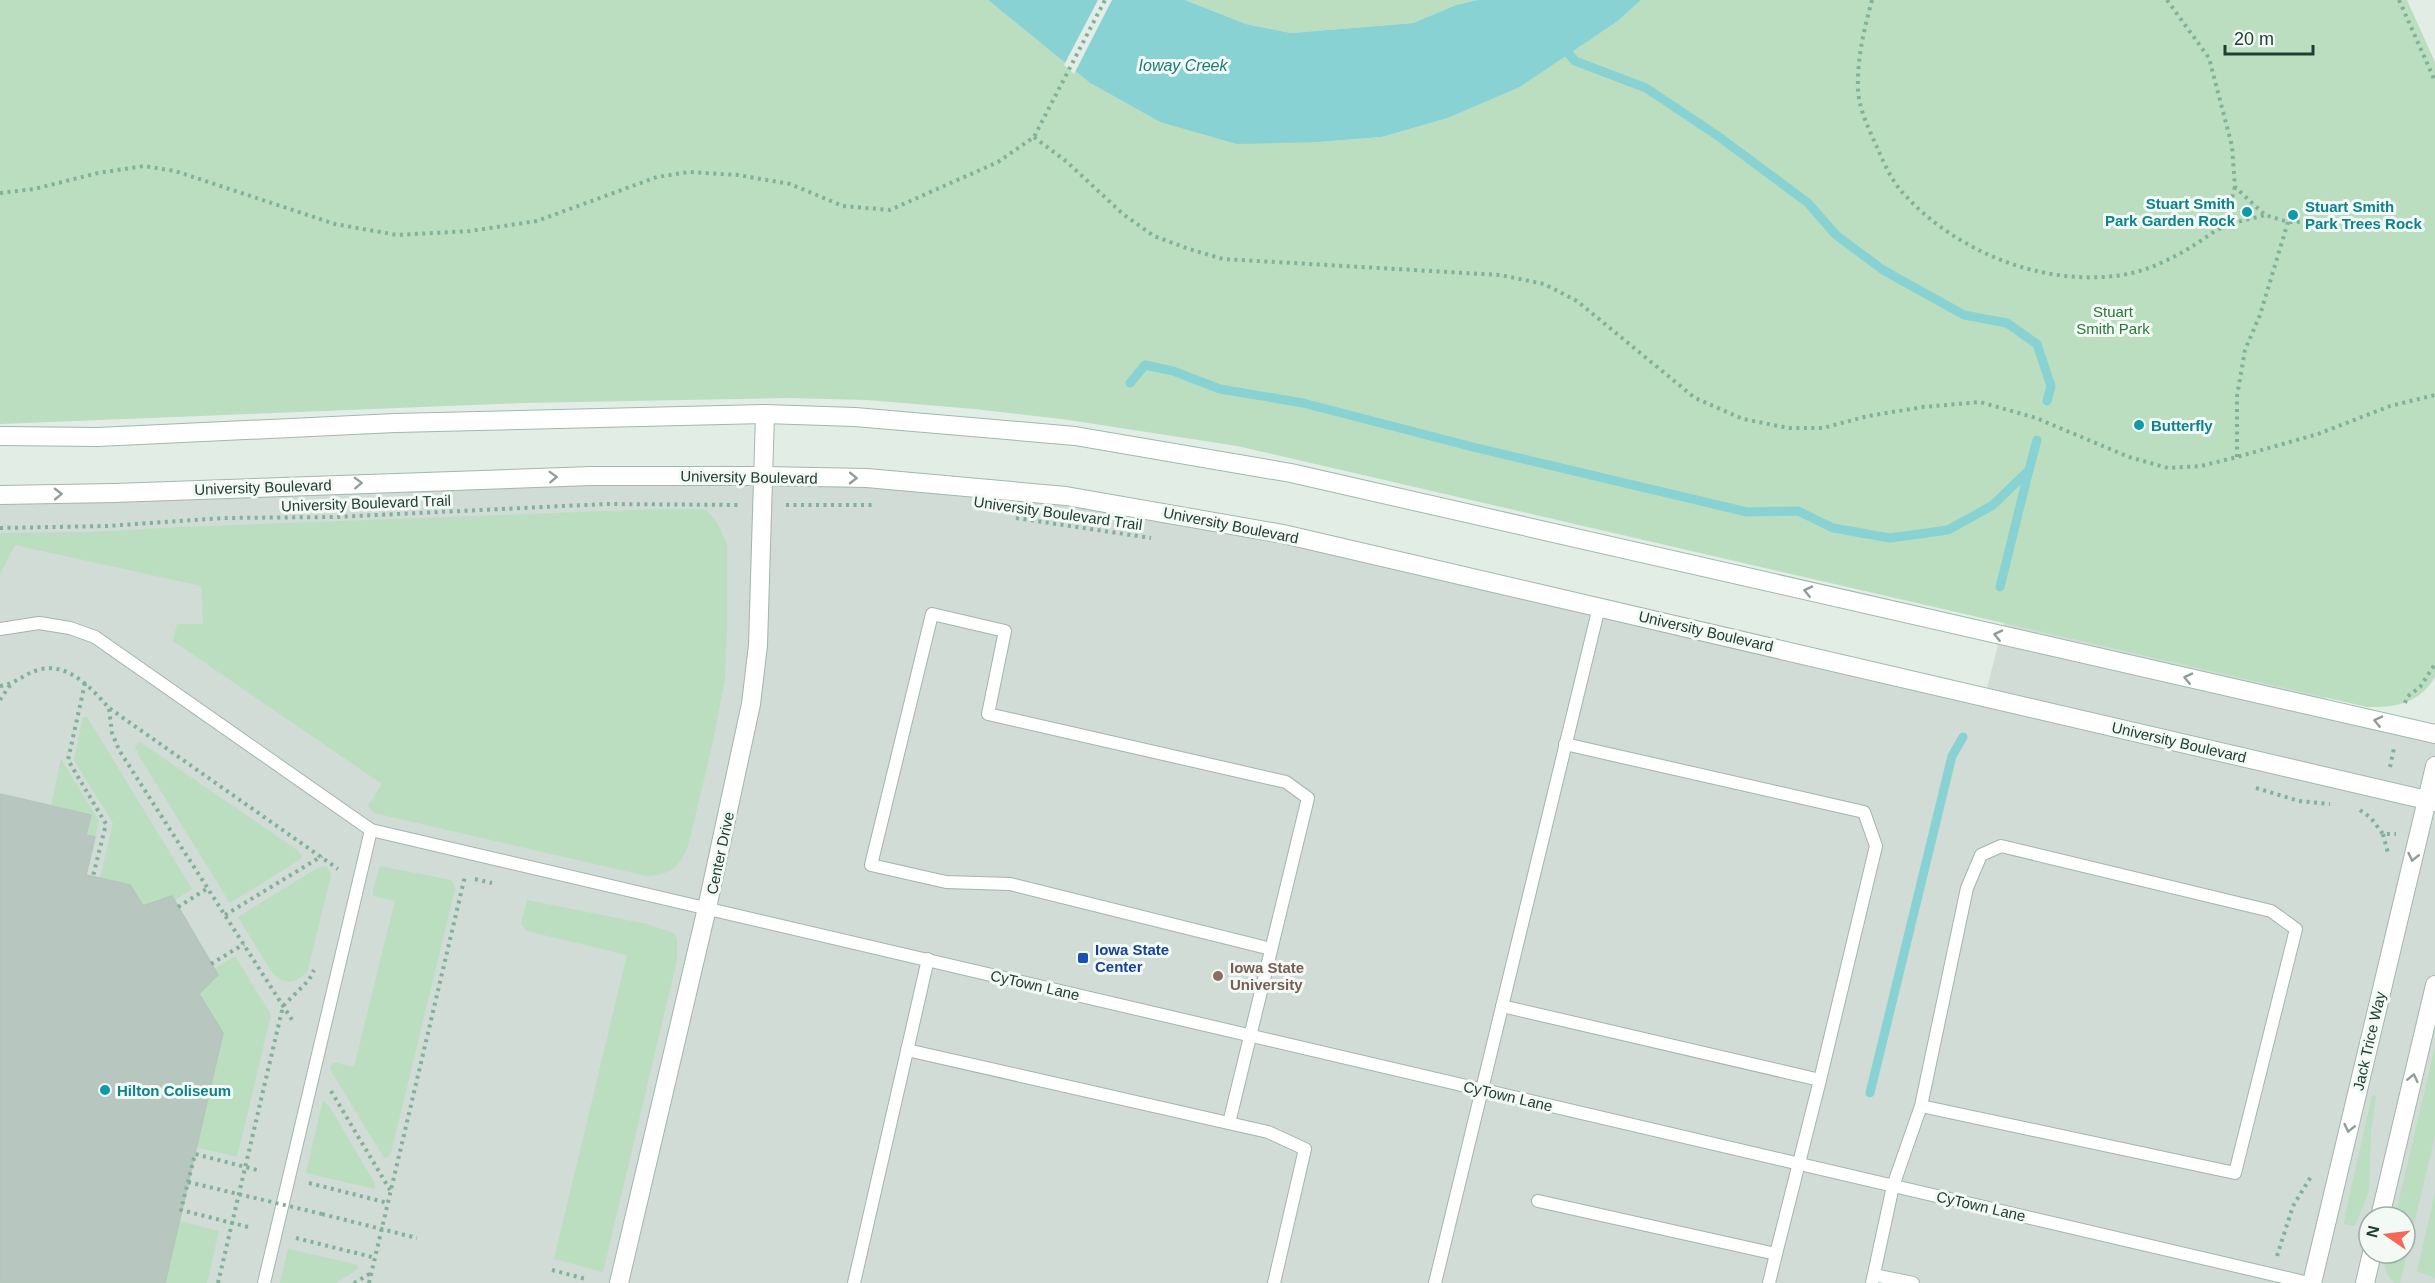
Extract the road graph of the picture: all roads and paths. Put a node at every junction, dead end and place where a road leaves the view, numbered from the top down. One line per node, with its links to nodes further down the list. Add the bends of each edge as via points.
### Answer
1 (1105, 0): 6 (path)
2 (1872, 0): 12 (path, via 1859,46 1858,91 1864,119 1901,191 1930,220 1953,235 2007,262 2081,278 2118,276 2159,265)
3 (2167, 0): 7 (path, via 2209,58 2232,146)
4 (2399, 0): 5 (path)
5 (2435, 81)
6 (1034, 137): 8 (path, via 998,162 890,210 843,206 790,184 689,172 657,177 537,221 470,231 397,235 335,224 194,176 144,166 34,189); 16 (path, via 1122,214 1154,236 1200,253 1245,261 1500,275 1544,284 1577,302 1695,398 1743,419 1789,428 1823,428 1868,416 1980,402 2036,418 2129,457 2168,468 2201,466)
7 (2235, 188): 9 (path); 12 (path)
8 (0, 192)
9 (2265, 215): 11 (path); 12 (path)
10 (2361, 220): 11 (path)
11 (2288, 222): 16 (path, via 2260,315 2245,350 2237,396)
12 (2224, 226)
13 (2435, 395): 16 (path)
14 (765, 414): 15 (main road, via 395,423 98,437); 17 (main road, Center Drive); 33 (main road, one-way to 14, via 1291,473 1075,436 855,417)
15 (0, 436)
16 (2237, 457)
17 (763, 476): 18 (main road, University Boulevard, one-way to 17, via 591,476); 25 (main road, University Boulevard, one-way to 25, via 867,478 1066,496 1283,534); 51 (main road, Center Drive, via 758,645 751,704)
18 (0, 495)
19 (697, 504): 23 (path, University Boulevard Trail, via 606,504)
20 (830, 506): 21 (path)
21 (882, 506)
22 (1013, 518): 24 (path, University Boulevard Trail)
23 (0, 528)
24 (1160, 539)
25 (1599, 607): 35 (lane); 37 (main road, University Boulevard)
26 (0, 629): 43 (lane, via 39,623 95,637)
27 (2435, 664): 33 (path, via 2420,687 2407,697)
28 (85, 682): 29 (path, via 74,675 43,669); 32 (path); 46 (path, via 68,760 106,824)
29 (10, 685): 30 (path); 31 (path)
30 (0, 686)
31 (0, 700)
32 (109, 708): 45 (path); 49 (path, via 119,750)
33 (2400, 726): 34 (main road); 37 (path)
34 (2435, 735)
35 (1565, 744): 60 (lane); 64 (lane, via 1864,812 1876,846)
36 (2435, 766): 39 (main road, Jack Trice Way)
37 (2384, 790): 39 (main road, University Boulevard); 42 (path)
38 (2278, 794): 40 (path, via 2305,802)
39 (2431, 801): 101 (main road, Jack Trice Way, one-way to 101)
40 (2333, 804)
41 (2352, 806): 42 (path)
42 (2376, 823): 44 (path, via 2384,834)
43 (372, 830): 51 (lane, CyTown Lane); 92 (lane)
44 (2390, 833)
45 (322, 856): 48 (path, via 338,868); 52 (path)
46 (93, 876)
47 (465, 876): 75 (path)
48 (336, 880)
49 (208, 888): 50 (path); 52 (path)
50 (178, 907)
51 (707, 908): 55 (lane, CyTown Lane); 95 (main road, Center Drive)
52 (225, 915): 53 (path)
53 (244, 944): 57 (path); 59 (path)
54 (1271, 949): 54 (lane, via 1308,798 1286,782 988,714 1005,631 932,614 871,865 946,882 1010,884); 62 (lane)
55 (928, 959): 62 (lane, CyTown Lane); 63 (lane)
56 (317, 960): 59 (path, via 309,980)
57 (211, 964)
58 (2435, 985): 78 (main road, one-way to 58)
59 (284, 1006): 61 (path); 70 (path)
60 (1502, 1006): 64 (lane); 66 (lane)
61 (294, 1023)
62 (1250, 1035): 66 (lane, CyTown Lane); 68 (lane)
63 (907, 1050): 68 (lane); 96 (lane)
64 (1820, 1080): 69 (lane)
65 (326, 1083): 75 (path)
66 (1482, 1089): 69 (lane, CyTown Lane); 98 (lane)
67 (1921, 1106): 67 (lane, via 1967,888 1981,855 2001,846 2271,911 2296,929 2235,1173); 74 (lane)
68 (1229, 1123): 97 (lane, via 1268,1132 1305,1149)
69 (1800, 1164): 74 (lane, CyTown Lane); 84 (lane)
70 (246, 1167): 71 (path); 73 (path, via 195,1154); 79 (path)
71 (261, 1171)
72 (303, 1181): 77 (path)
73 (188, 1182): 79 (path, via 181,1210); 81 (path, bridge)
74 (1893, 1186): 90 (lane); 101 (lane, CyTown Lane)
75 (391, 1191): 77 (path)
76 (1538, 1201): 84 (lane)
77 (388, 1203): 81 (path)
78 (2383, 1205)
79 (232, 1223): 80 (path); 91 (path)
80 (248, 1227)
81 (382, 1229): 83 (path); 85 (path)
82 (289, 1237): 85 (path)
83 (417, 1238)
84 (1776, 1254): 99 (lane)
85 (375, 1258): 88 (path)
86 (2369, 1265): 102 (main road)
87 (552, 1270): 89 (path)
88 (372, 1272): 93 (path); 94 (path)
89 (586, 1279)
90 (1873, 1279): 100 (lane)
91 (218, 1283)
92 (264, 1283)
93 (354, 1283)
94 (369, 1283)
95 (619, 1283)
96 (854, 1283)
97 (1274, 1283)
98 (1435, 1283)
99 (1769, 1283)
100 (1913, 1283)
101 (2310, 1283)
102 (2365, 1283)

